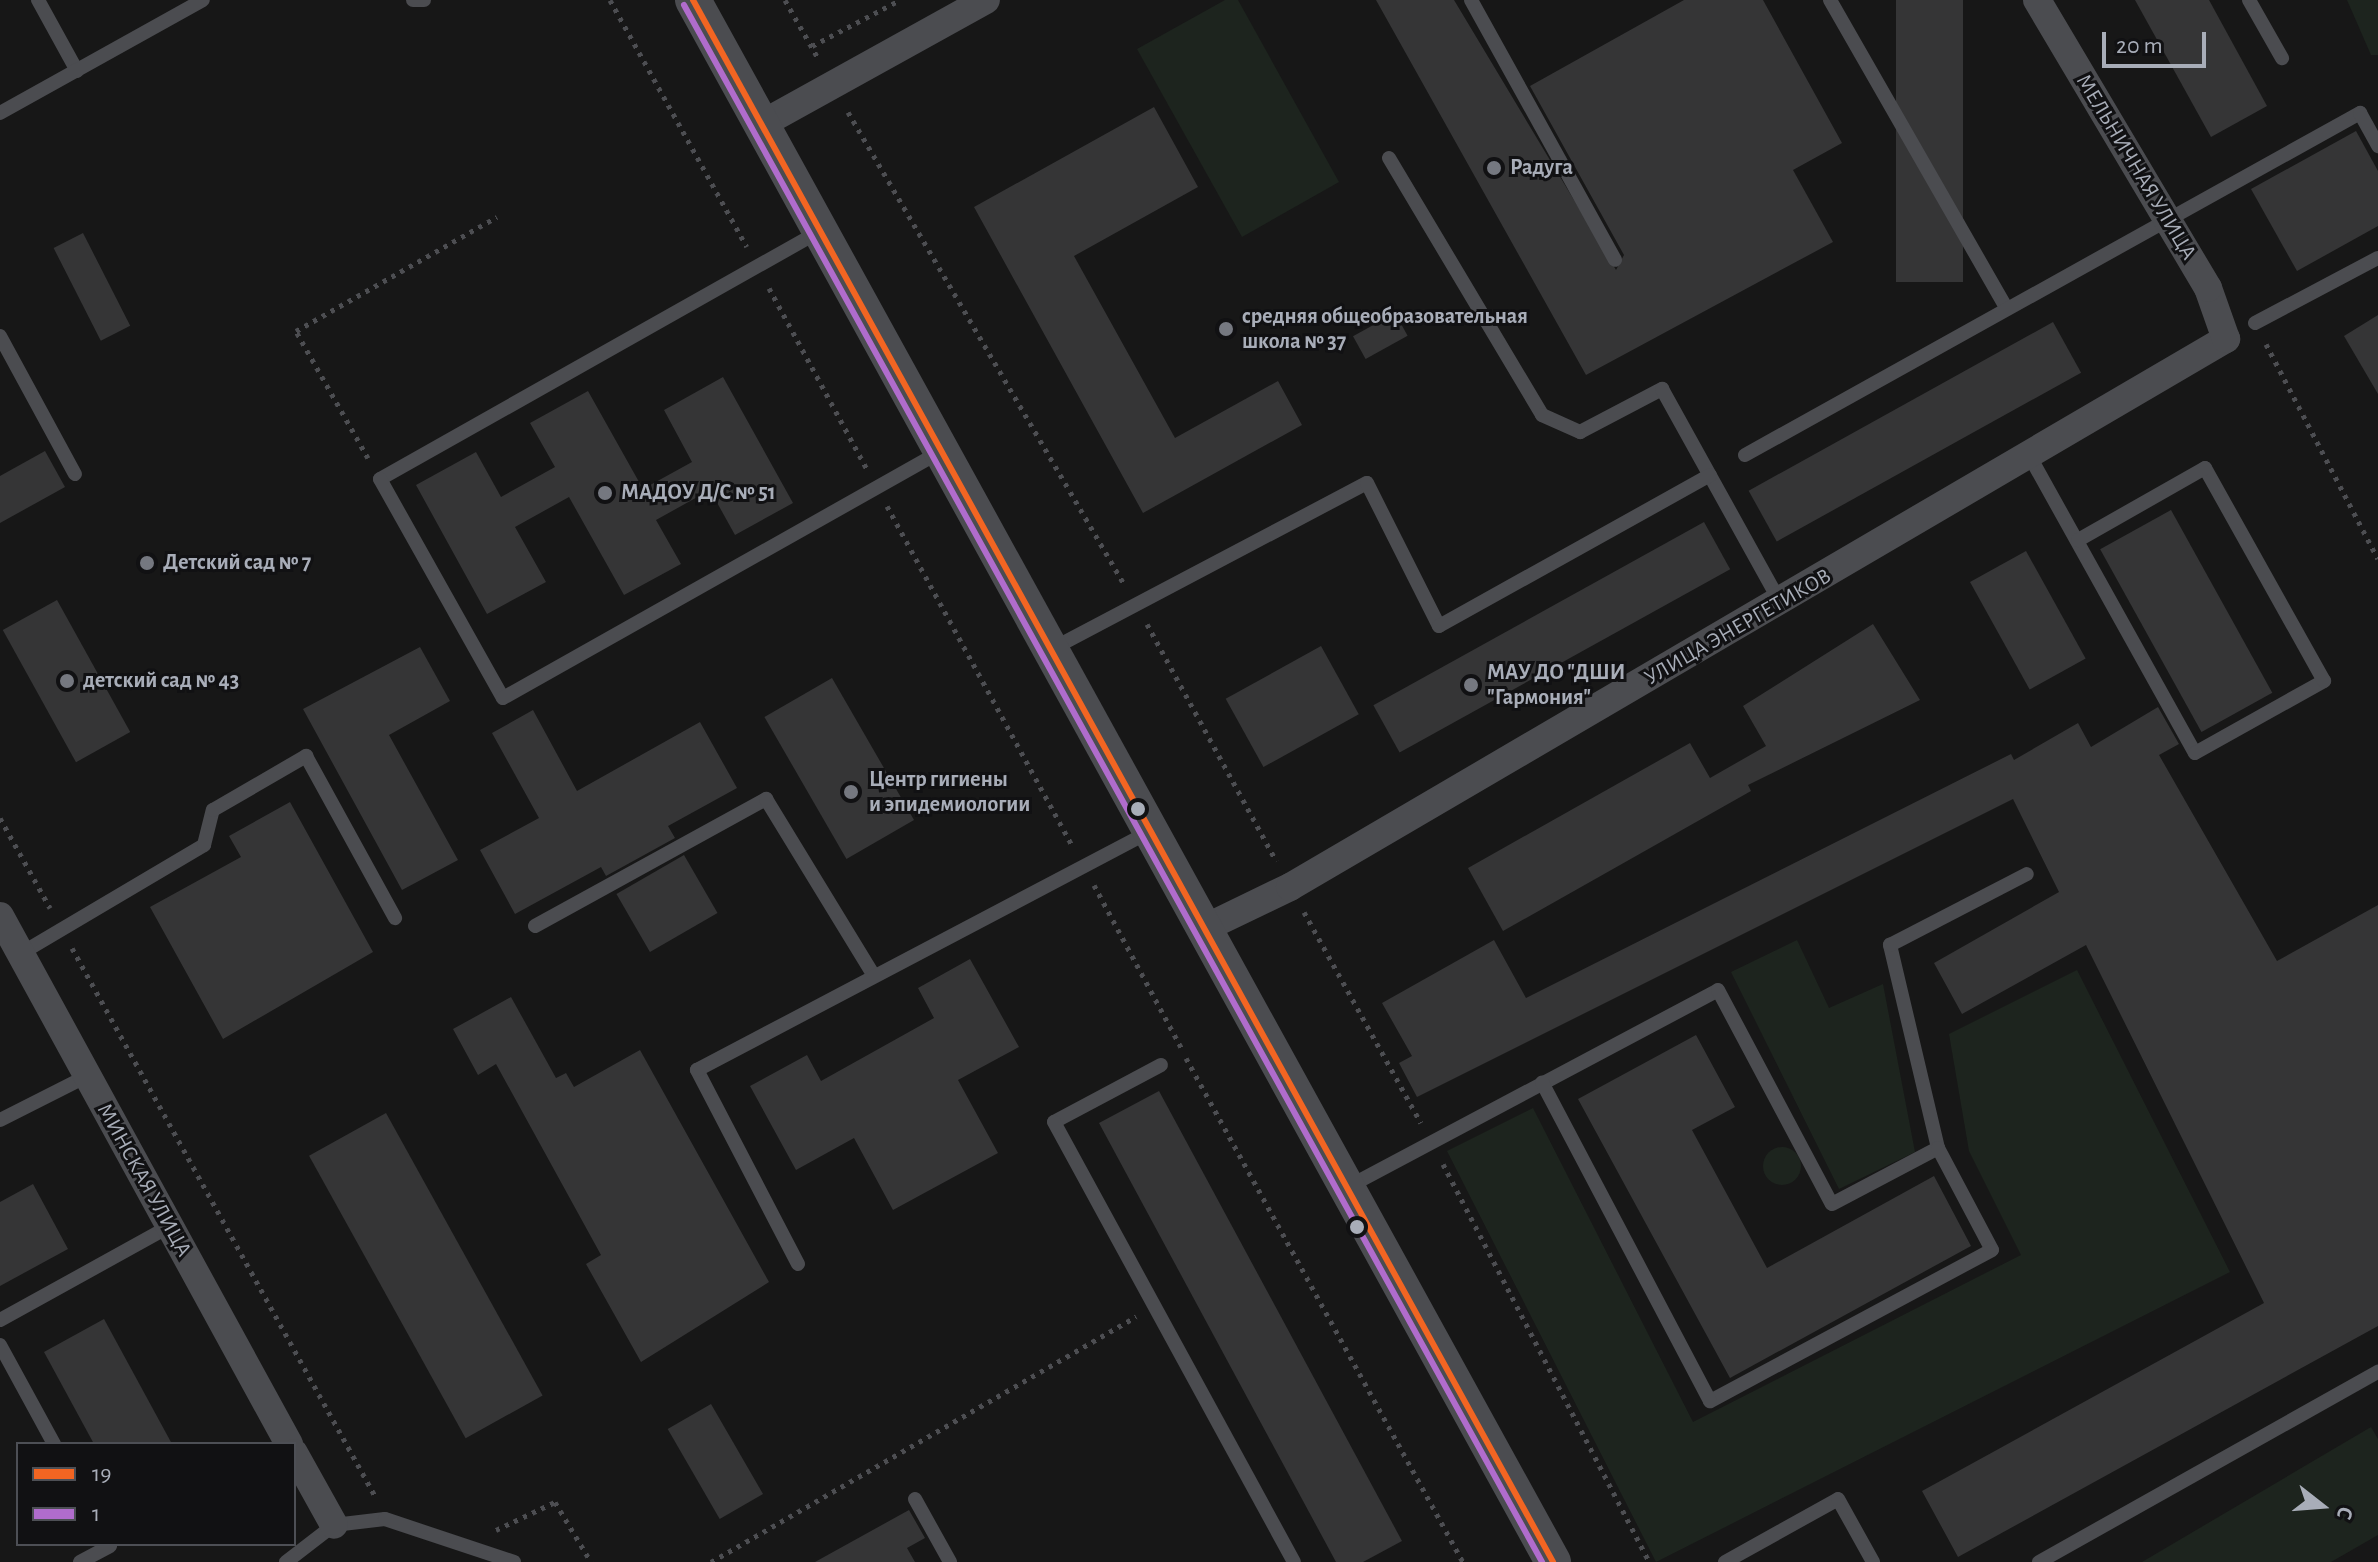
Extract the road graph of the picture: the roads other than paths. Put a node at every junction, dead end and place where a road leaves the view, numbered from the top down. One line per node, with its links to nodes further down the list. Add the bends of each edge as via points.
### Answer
1 (38, 0): 12 (lane)
2 (203, 0): 12 (lane)
3 (413, 0): 4 (lane)
4 (424, 0)
5 (693, 0): 14 (street)
6 (1471, 0): 20 (lane)
7 (1830, 0): 21 (lane)
8 (2037, 0): 17 (street, МЕЛЬНИЧНАЯ УЛИЦА)
9 (2249, 0): 11 (lane)
10 (977, 2): 14 (street)
11 (2282, 58)
12 (77, 71): 13 (lane)
13 (0, 113)
14 (762, 124): 18 (street)
15 (2378, 146): 17 (lane, via 2360,113)
16 (1389, 158): 29 (lane, via 1542,415 1580,432 1662,389)
17 (2166, 216): 21 (lane); 24 (street, МЕЛЬНИЧНАЯ УЛИЦА, via 2208,288)
18 (820, 231): 25 (street); 25 (lane, via 380,479 503,698)
19 (2378, 258): 22 (lane)
20 (1615, 260)
21 (2005, 305): 26 (lane)
22 (2255, 323)
23 (0, 336): 28 (lane)
24 (2226, 339): 27 (street, УЛИЦА ЭНЕРГЕТИКОВ)
25 (941, 452): 32 (street)
26 (1745, 455)
27 (2029, 455): 30 (lane); 31 (street, УЛИЦА ЭНЕРГЕТИКОВ)
28 (75, 474)
29 (1710, 475): 31 (lane); 32 (lane, via 1439,626 1367,483)
30 (2078, 540): 30 (lane, via 2195,753 2324,681 2205,468)
31 (1780, 603): 38 (street, УЛИЦА ЭНЕРГЕТИКОВ, via 1290,887)
32 (1050, 651): 33 (street)
33 (1150, 832): 38 (street); 40 (lane)
34 (2027, 874): 45 (lane, via 1890,945)
35 (0, 916): 39 (street, МИНСКАЯ УЛИЦА)
36 (395, 918): 39 (lane, via 306,756 213,810 204,845)
37 (535, 926): 40 (lane, via 766,799)
38 (1203, 929): 46 (street)
39 (20, 954): 42 (street, МИНСКАЯ УЛИЦА)
40 (874, 976): 48 (lane, via 697,1070)
41 (1161, 1065): 62 (lane, via 1054,1122)
42 (87, 1076): 44 (lane); 47 (street, МИНСКАЯ УЛИЦА)
43 (1542, 1083): 45 (lane, via 1718,990 1832,1204); 45 (lane, via 1710,1401 1992,1250); 46 (lane)
44 (0, 1120)
45 (1938, 1148)
46 (1345, 1188): 63 (street)
47 (170, 1226): 49 (lane); 53 (street, МИНСКАЯ УЛИЦА)
48 (798, 1264)
49 (0, 1320)
50 (0, 1345): 52 (lane)
51 (2378, 1372): 66 (lane)
52 (53, 1442)
53 (288, 1442)
54 (296, 1457): 56 (street)
55 (915, 1499): 61 (lane)
56 (334, 1525): 59 (lane); 60 (lane, via 385,1519)
57 (109, 1546): 58 (lane)
58 (80, 1562)
59 (286, 1562)
60 (514, 1562)
61 (950, 1562)
62 (1294, 1562)
63 (1553, 1562)
64 (1725, 1562): 65 (lane, via 1838,1499)
65 (1873, 1562)
66 (2039, 1562)

